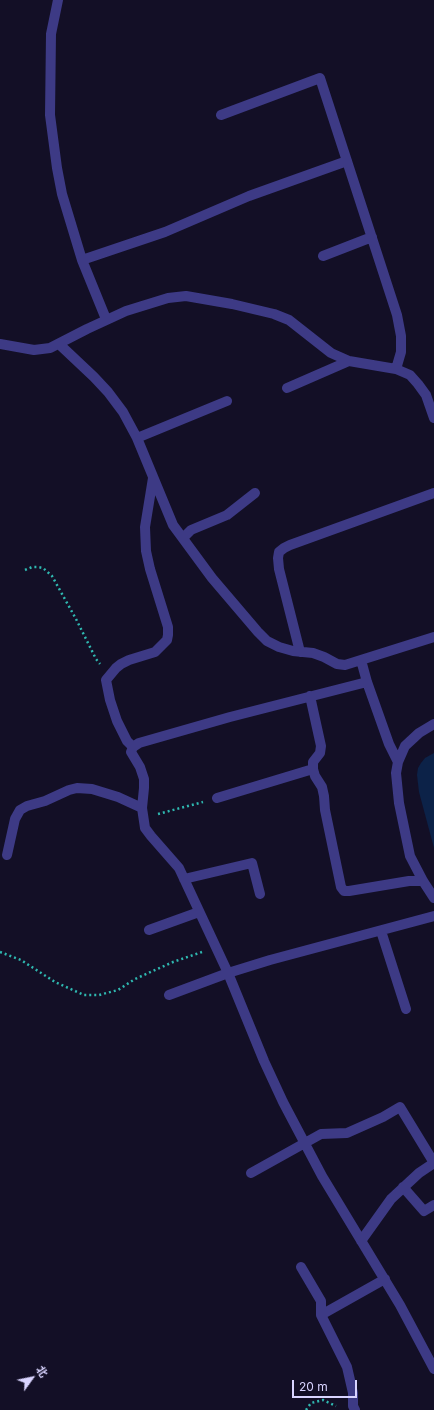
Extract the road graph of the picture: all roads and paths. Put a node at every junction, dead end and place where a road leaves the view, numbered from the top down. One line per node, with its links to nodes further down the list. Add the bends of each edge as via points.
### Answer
1 (58, 0): 6 (street, via 51,34 50,115 62,194)
2 (221, 115): 3 (street, via 320,78)
3 (347, 161): 4 (street); 6 (street, via 249,196 165,232)
4 (372, 237): 5 (street); 11 (street, via 397,315 401,336 401,352)
5 (323, 256)
6 (82, 260): 7 (street)
7 (106, 319): 9 (street); 10 (street, via 148,303 186,296 274,314 288,320 331,353)
8 (0, 344): 9 (street, via 34,350)
9 (59, 344): 15 (street, via 108,392 123,412)
10 (348, 361): 11 (street); 12 (street)
11 (396, 369): 14 (street, via 410,375 418,384 426,395)
12 (287, 388)
13 (227, 401): 15 (street)
14 (434, 418)
15 (137, 438): 16 (street)
16 (153, 478): 19 (street, via 173,525); 24 (street, via 146,527 146,551 168,627 167,640 155,652 129,660)
17 (255, 493): 19 (street, via 227,515 191,530)
18 (434, 493): 22 (street, via 290,545 279,552 279,569)
19 (183, 538): 22 (street, via 212,578 267,641)
20 (25, 570): 24 (path, via 38,566 52,576 96,659)
21 (434, 637): 23 (street)
22 (300, 652): 23 (street, via 313,653 337,664 346,665)
23 (361, 660): 25 (street)
24 (110, 674): 28 (street, via 106,680 110,700 126,741)
25 (367, 682): 26 (street); 29 (street)
26 (310, 696): 28 (street, via 139,743); 30 (street, via 321,746 313,762)
27 (434, 724): 29 (street, via 411,739)
28 (133, 748): 32 (street, via 131,752 144,779)
29 (398, 762): 35 (street, via 396,773 399,803 407,845)
30 (313, 769): 31 (street); 35 (street, via 322,787 341,887 344,891)
31 (217, 798): 32 (path)
32 (142, 813): 33 (street, via 118,797 92,789 69,790 20,810 15,819); 34 (street, via 145,828 179,868)
33 (7, 856)
34 (184, 879): 36 (street, via 252,863); 38 (street)
35 (423, 881): 37 (street)
36 (260, 894)
37 (434, 898)
38 (199, 912): 40 (street); 42 (street)
39 (434, 916): 41 (street)
40 (149, 930)
41 (381, 931): 44 (street); 46 (street)
42 (216, 946): 43 (path, via 173,962 118,990 99,995 84,995 55,982 21,960); 44 (street)
43 (0, 952)
44 (228, 973): 45 (street); 47 (street, via 264,1061)
45 (169, 995)
46 (406, 1009)
47 (304, 1143): 48 (street, via 321,1134 347,1134 400,1107); 49 (street); 52 (street)
48 (434, 1163): 50 (street)
49 (252, 1174)
50 (402, 1187): 51 (street, via 424,1211); 52 (street, via 391,1198)
51 (434, 1205)
52 (361, 1241): 54 (street)
53 (301, 1267): 55 (street, via 321,1301)
54 (385, 1279): 55 (street); 56 (street)
55 (321, 1315): 60 (street, via 347,1367)
56 (430, 1354): 57 (street)
57 (434, 1369)
58 (339, 1407): 59 (path, via 323,1400 311,1403)
59 (306, 1410)
60 (355, 1410)

